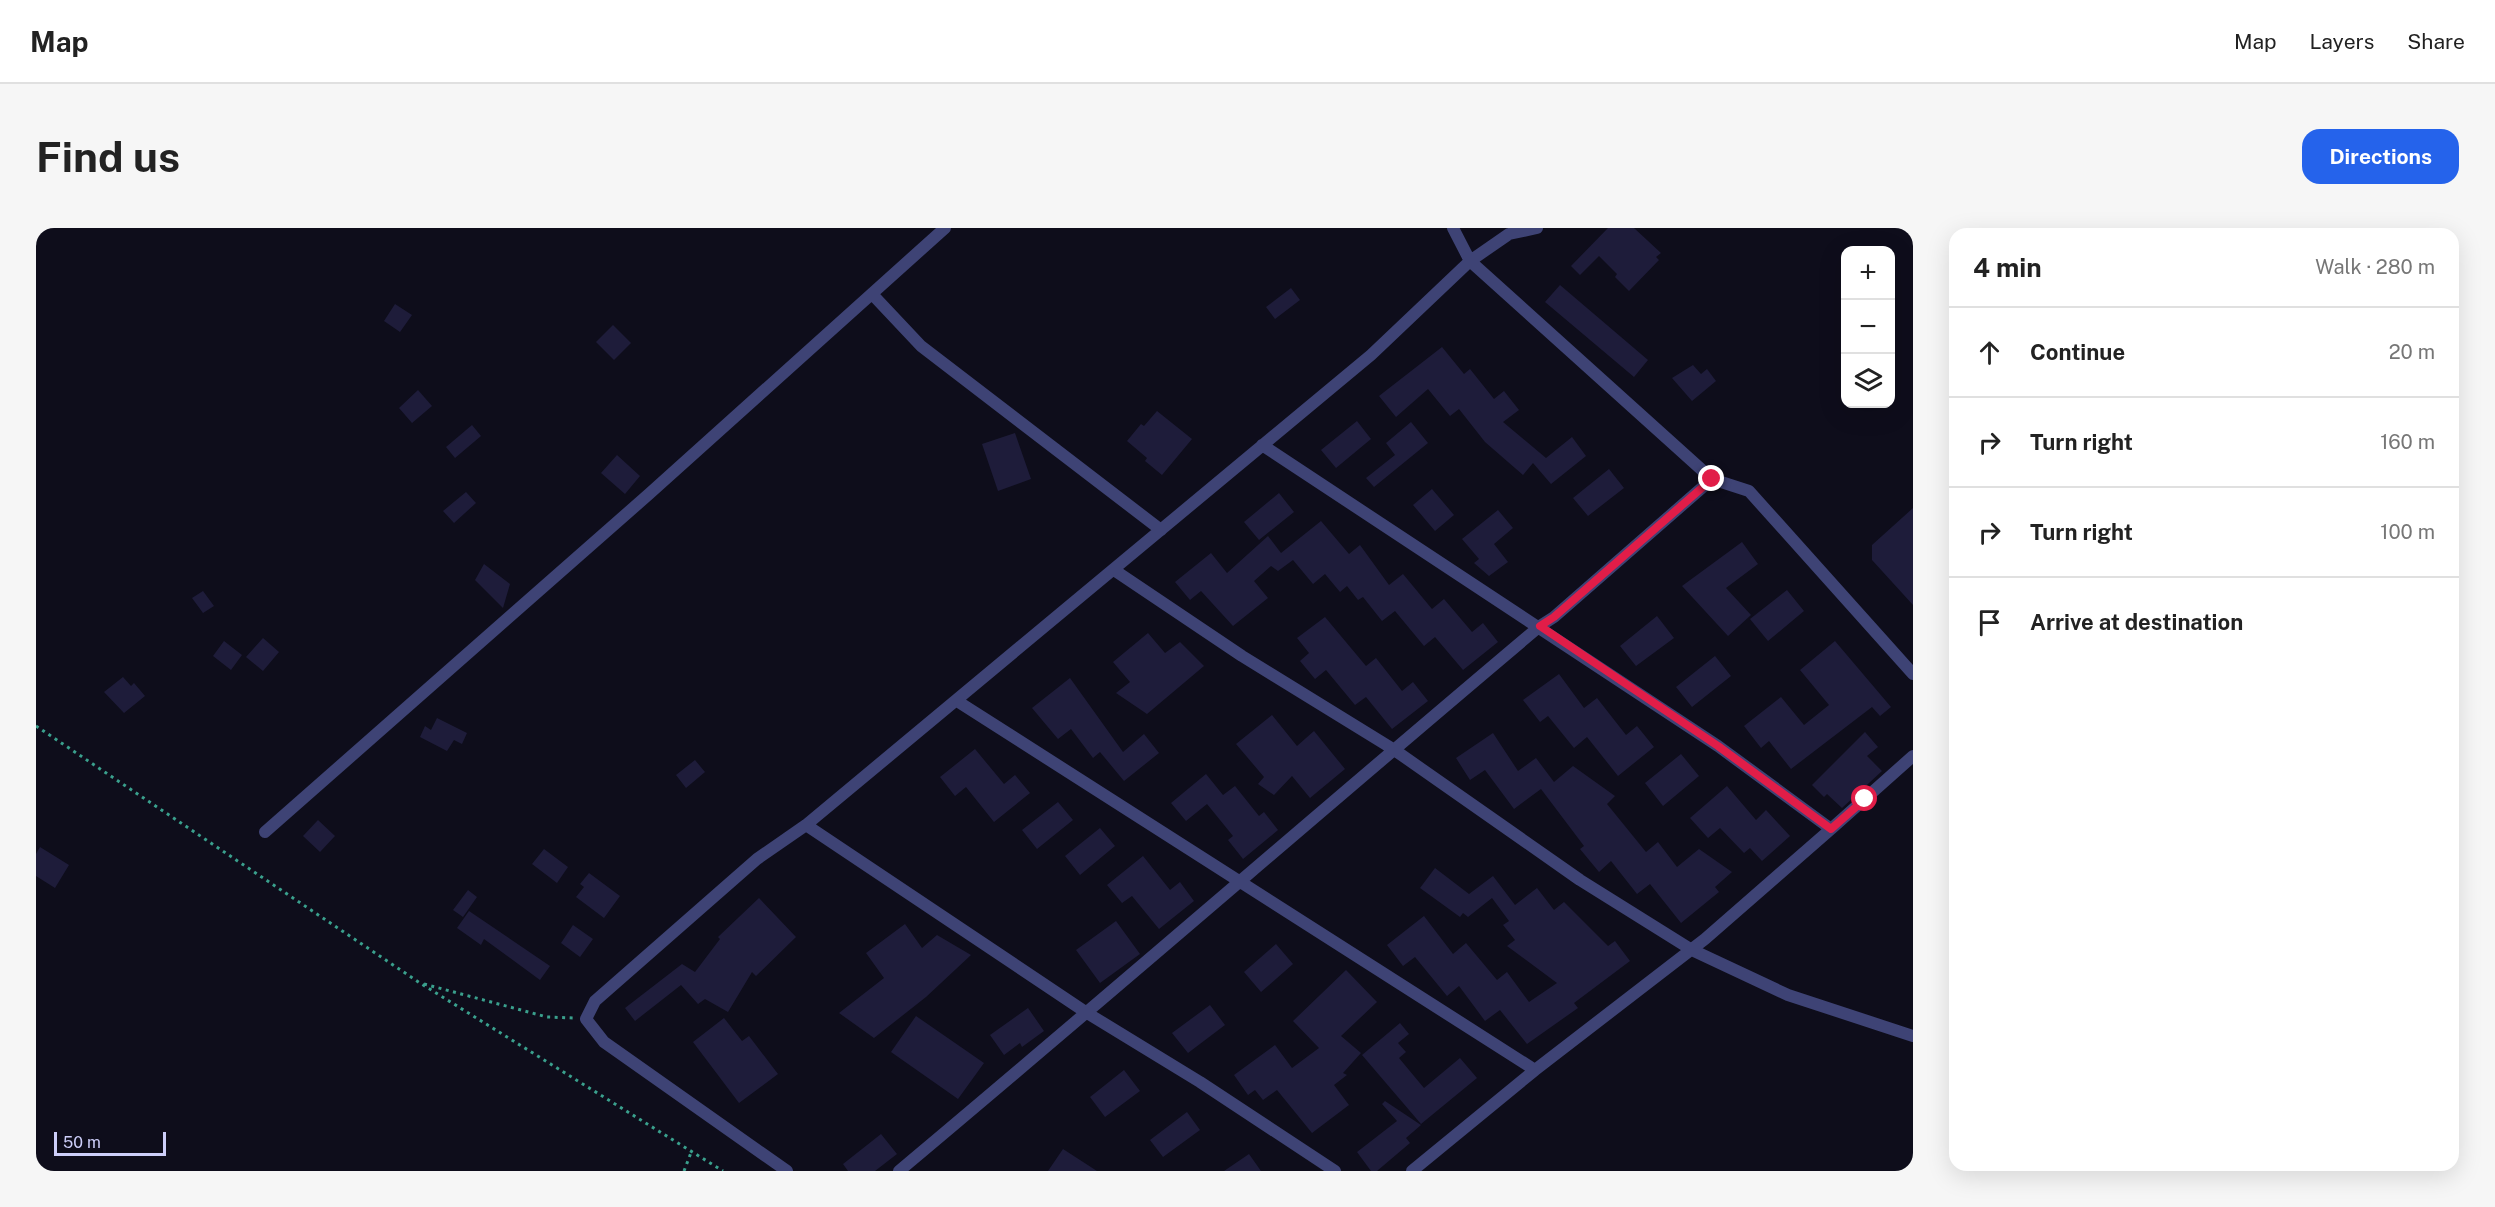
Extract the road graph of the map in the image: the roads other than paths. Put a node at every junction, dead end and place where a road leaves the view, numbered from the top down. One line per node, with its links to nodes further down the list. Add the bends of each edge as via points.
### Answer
1 (945, 228): 5 (street)
2 (1453, 228): 4 (street)
3 (1537, 228): 4 (street, via 1509,234)
4 (1470, 261): 6 (street, via 1371,355); 7 (street)
5 (872, 294): 8 (street, via 921,346); 17 (street)
6 (1262, 445): 8 (street); 10 (street)
7 (1712, 479): 10 (street); 11 (street, via 1749,491)
8 (1161, 530): 9 (street)
9 (1114, 570): 12 (street); 13 (street, via 1242,656)
10 (1540, 626): 13 (street); 16 (street, via 1718,746)
11 (1913, 674)
12 (957, 701): 15 (street); 18 (street)
13 (1393, 749): 18 (street); 19 (street, via 1580,880)
14 (1913, 756): 16 (street)
15 (806, 825): 20 (street); 23 (street, via 756,859 595,1001 586,1019 604,1042)
16 (1831, 829): 19 (street)
17 (265, 832)
18 (1239, 882): 20 (street); 22 (street)
19 (1692, 950): 21 (street, via 1788,995); 22 (street)
20 (1087, 1013): 24 (street); 25 (street)
21 (1913, 1036)
22 (1535, 1070): 26 (street)
23 (787, 1171)
24 (899, 1171)
25 (1335, 1171)
26 (1412, 1171)

